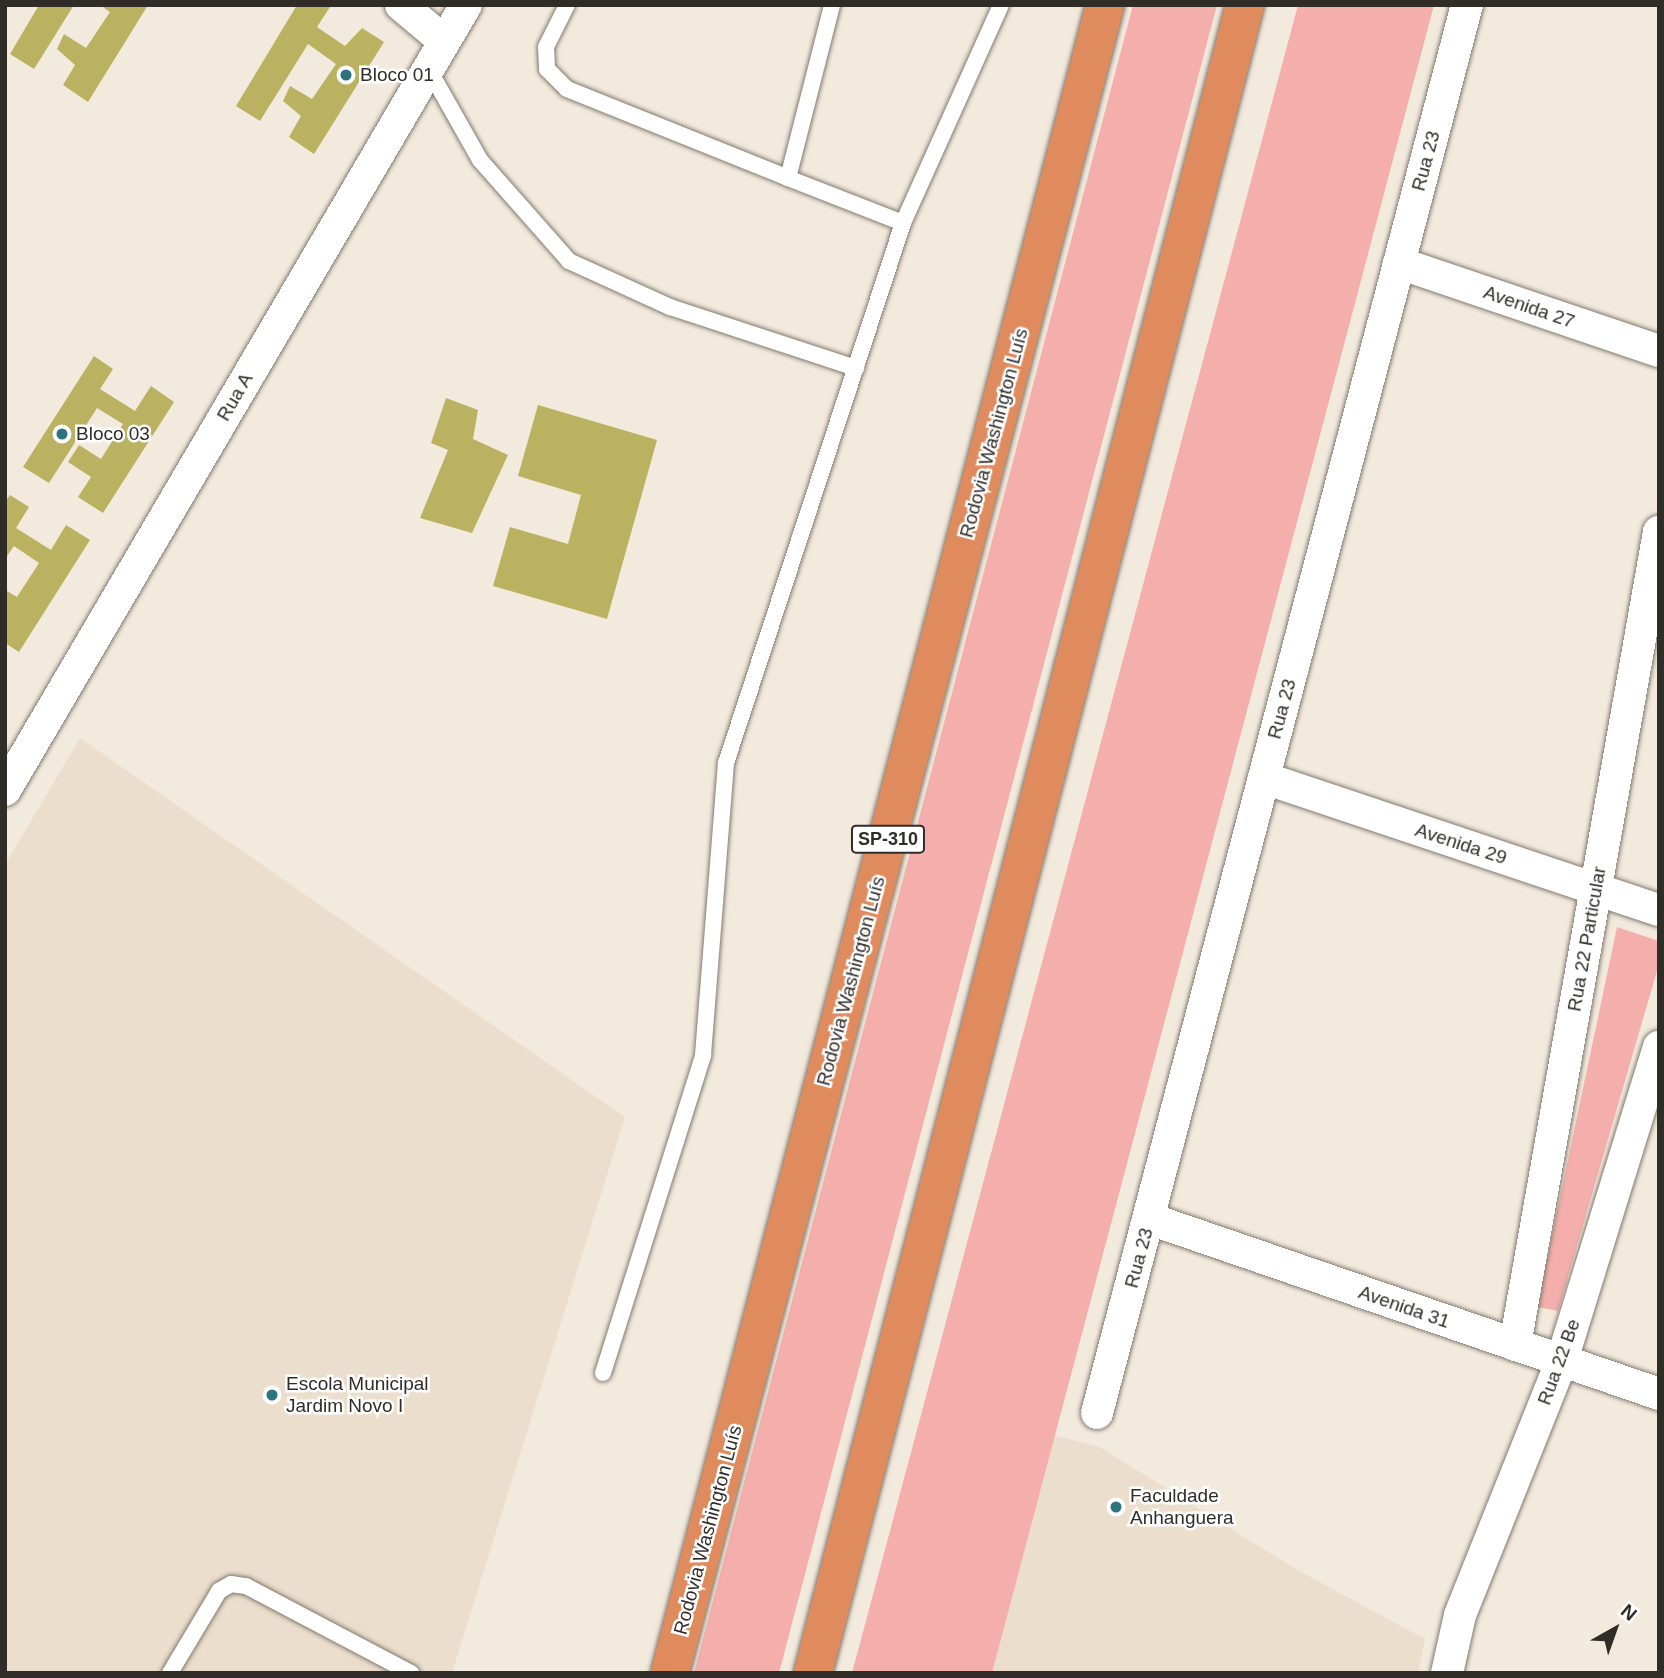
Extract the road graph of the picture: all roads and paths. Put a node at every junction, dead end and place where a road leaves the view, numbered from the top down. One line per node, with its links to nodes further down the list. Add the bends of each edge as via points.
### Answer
1 (401, 5): 9 (street)
2 (466, 5): 9 (street, Rua A)
3 (568, 5): 10 (lane, via 546,47 547,69 567,89)
4 (832, 5): 10 (lane)
5 (1001, 5): 11 (lane)
6 (1105, 5): 29 (highway, Rodovia Washington Luís / SP-310)
7 (1245, 5): 30 (highway)
8 (1467, 5): 12 (street, Rua 23)
9 (436, 55): 14 (lane, via 480,160 569,261 670,307); 17 (street, Rua A)
10 (788, 178): 11 (lane)
11 (903, 223): 14 (lane)
12 (1399, 263): 13 (street, Avenida 27); 16 (street, Rua 23)
13 (1659, 351)
14 (856, 368): 24 (lane, via 726,763 703,1055)
15 (1659, 532): 18 (street, Rua 22 Particular)
16 (1264, 778): 18 (street, Avenida 29); 21 (street, Rua 23)
17 (5, 790)
18 (1595, 889): 19 (street, Avenida 29); 22 (street, Rua 22 Particular)
19 (1659, 910)
20 (1659, 1047): 23 (street, Rua 22 Be)
21 (1150, 1219): 22 (street, Avenida 31); 26 (street, Rua 23)
22 (1515, 1345): 23 (street, Avenida 31)
23 (1562, 1360): 25 (street, Avenida 31); 31 (street, Rua 22 Be, via 1460,1615)
24 (603, 1373)
25 (1659, 1394)
26 (1097, 1413)
27 (170, 1673): 28 (lane, via 219,1591 231,1584 246,1586)
28 (411, 1673)
29 (670, 1673)
30 (813, 1673)
31 (1447, 1673)

